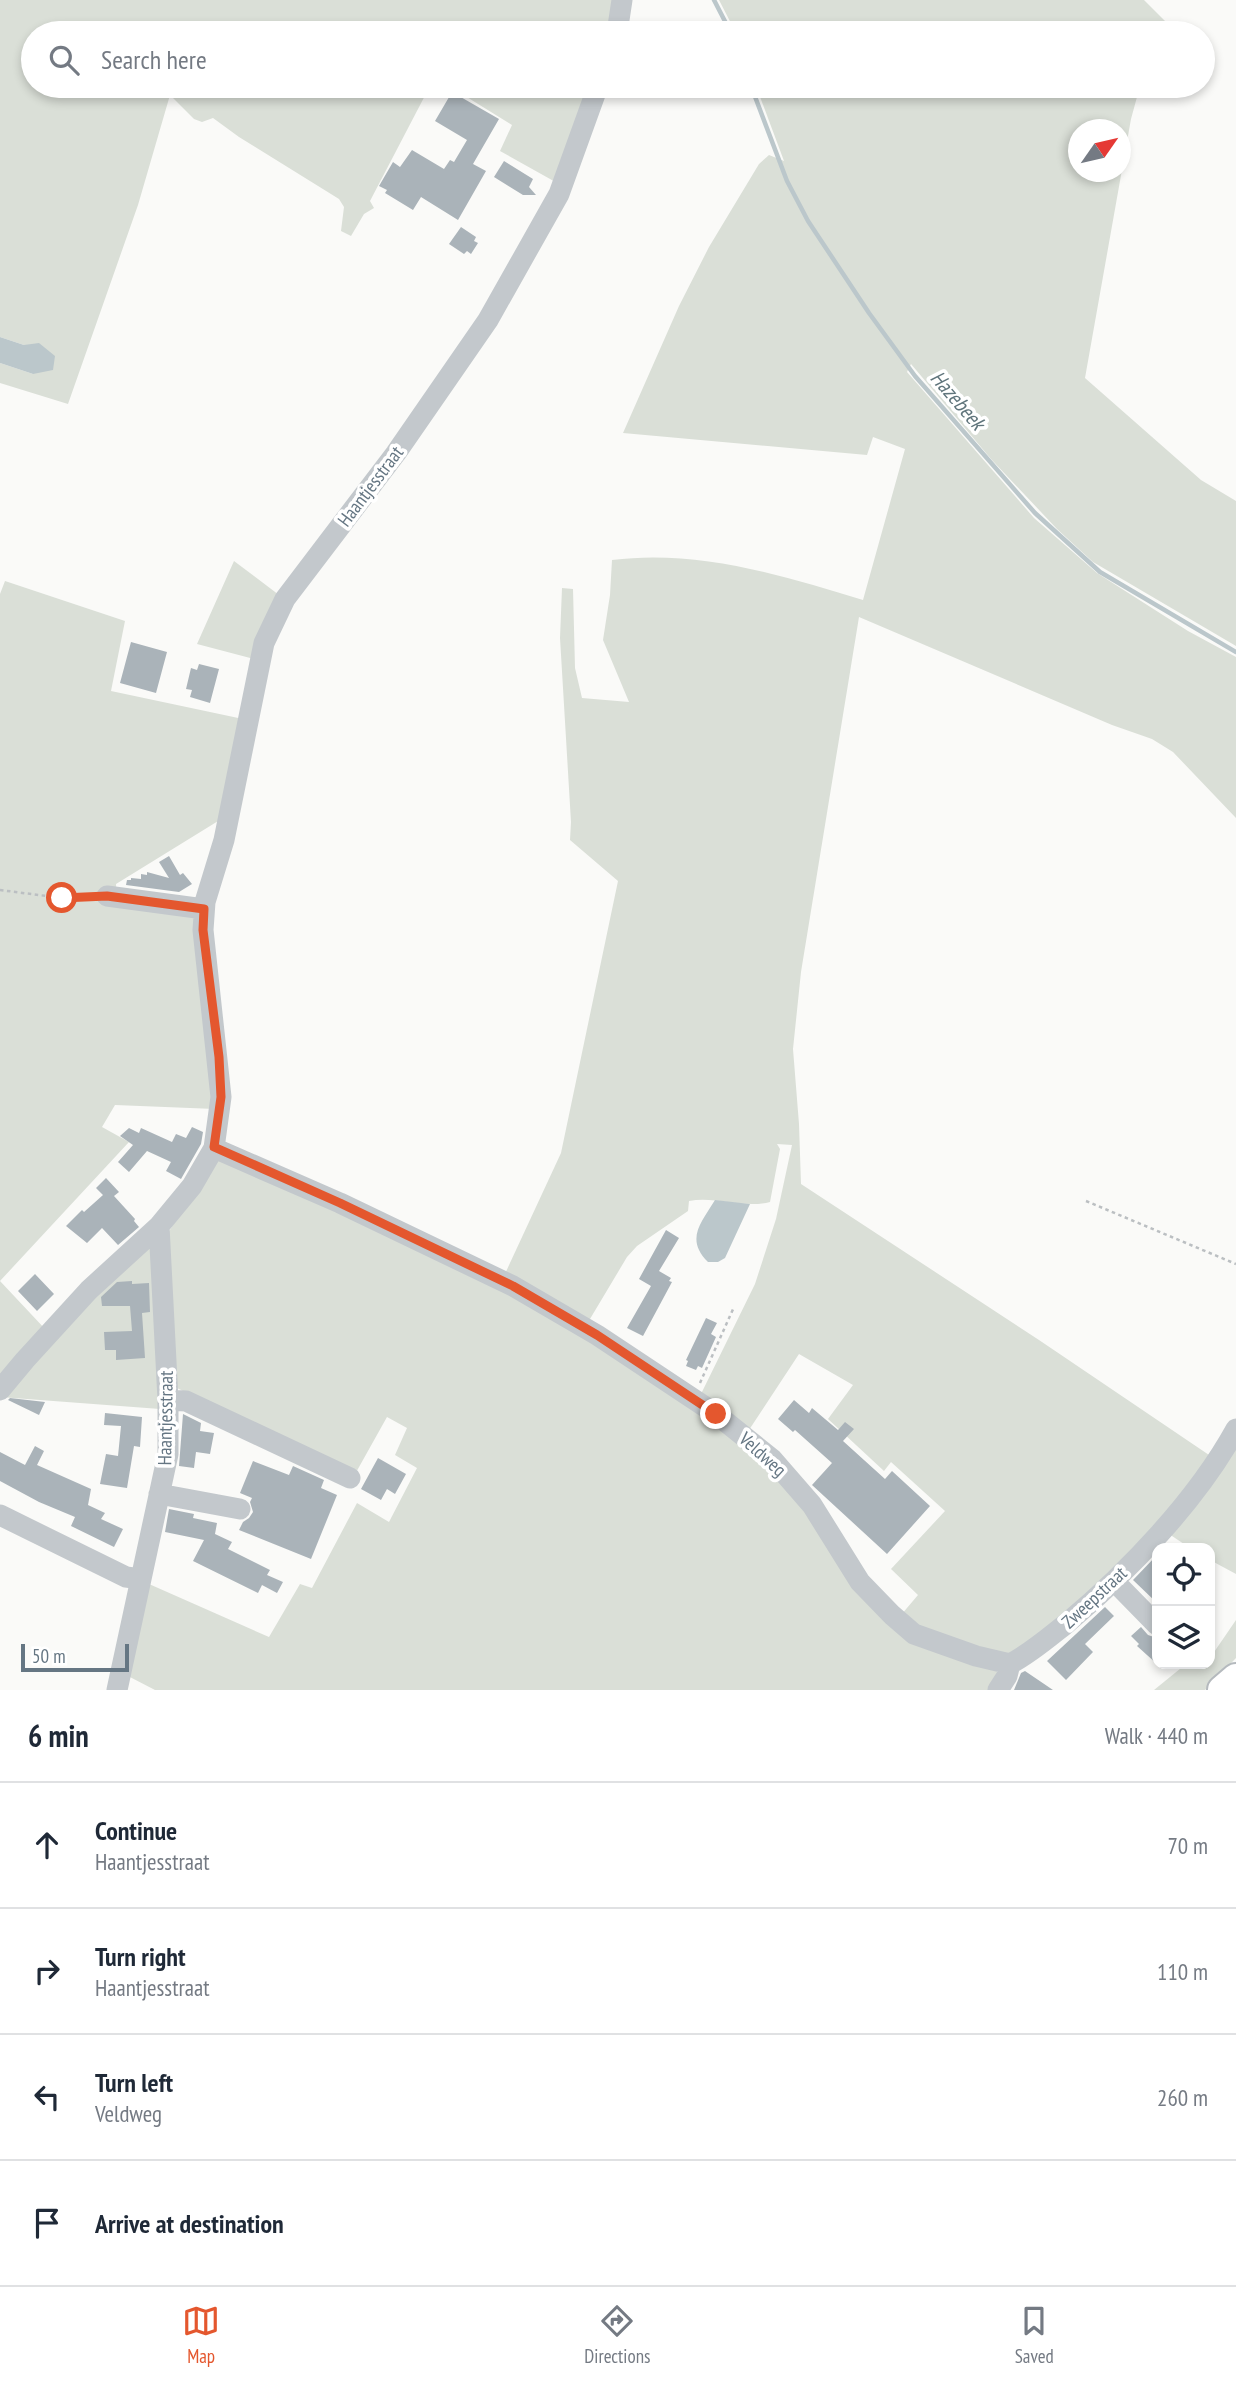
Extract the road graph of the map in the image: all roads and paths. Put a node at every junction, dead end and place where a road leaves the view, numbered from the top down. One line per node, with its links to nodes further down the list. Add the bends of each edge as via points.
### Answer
1 (622, 0): 2 (street)
2 (619, 21)
3 (594, 98): 6 (street, Haantjesstraat, via 559,194 488,320 396,453 285,599 264,643 224,840)
4 (0, 890): 5 (path, via 62,898)
5 (107, 896): 6 (street)
6 (204, 909): 7 (street, Haantjesstraat, via 221,1097)
7 (214, 1147): 9 (street, Haantjesstraat, via 192,1186); 13 (street, Veldweg, via 513,1286)
8 (1086, 1201): 10 (path)
9 (159, 1226): 12 (street, Haantjesstraat, via 89,1290); 14 (street, Haantjesstraat)
10 (1236, 1264)
11 (734, 1307): 13 (path)
12 (0, 1390)
13 (693, 1399): 23 (street, Veldweg, via 748,1438 791,1480 860,1582 892,1615 915,1634)
14 (168, 1400): 16 (street, via 186,1401); 17 (street, Haantjesstraat, via 168,1454)
15 (1236, 1429): 21 (street, Zweepstraat, via 1207,1476)
16 (350, 1478)
17 (159, 1494): 18 (street); 20 (street, Haantjesstraat)
18 (240, 1509)
19 (0, 1516): 20 (street, via 126,1577)
20 (141, 1579): 25 (street, Haantjesstraat)
21 (1114, 1581): 22 (street); 23 (street, Zweepstraat, via 1040,1645)
22 (1152, 1620)
23 (1010, 1664): 26 (street)
24 (1236, 1678): 27 (main road)
25 (117, 1690)
26 (998, 1690)
27 (1222, 1690)

